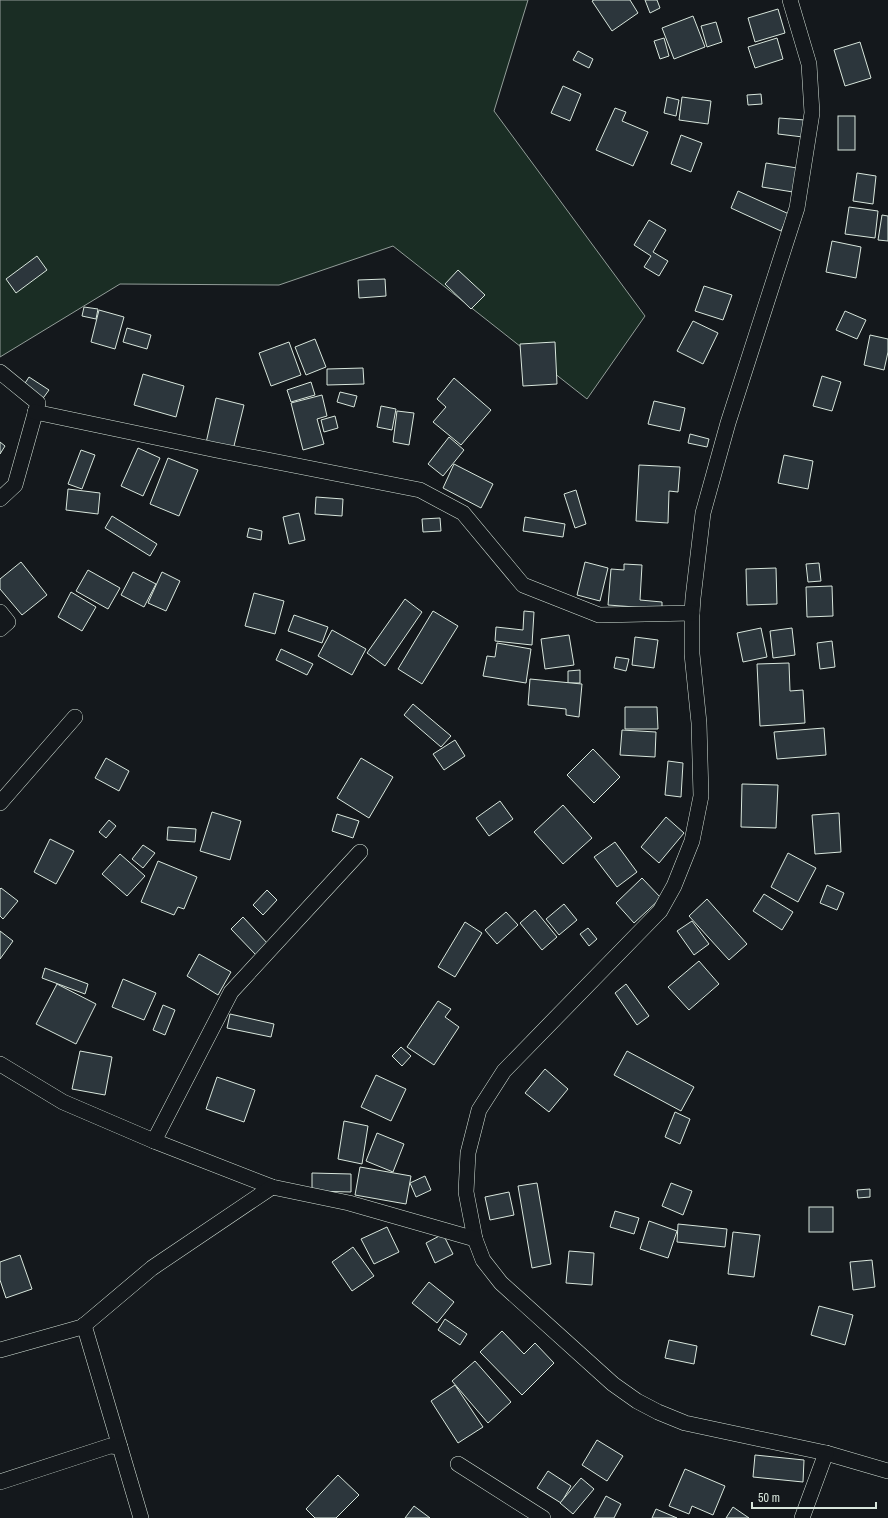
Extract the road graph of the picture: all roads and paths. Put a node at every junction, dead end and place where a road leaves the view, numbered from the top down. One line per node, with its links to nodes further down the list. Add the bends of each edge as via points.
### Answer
1 (790, 0): 6 (street, via 809,64 812,113 797,208 728,423 703,513)
2 (0, 372): 3 (street, via 38,403)
3 (35, 412): 4 (street, via 15,485); 6 (street, via 420,490 463,513 523,585 599,615)
4 (0, 499)
5 (0, 612): 7 (street, via 8,622)
6 (692, 614): 14 (street, via 701,796 692,841 674,886 660,911 504,1070 479,1110 468,1153 466,1192)
7 (0, 629)
8 (75, 717): 9 (street)
9 (0, 803)
10 (360, 852): 12 (street, via 231,992)
11 (0, 1064): 12 (street, via 63,1102)
12 (154, 1141): 13 (street)
13 (272, 1186): 14 (street, via 349,1203); 15 (street, via 152,1268)
14 (475, 1239): 18 (street, via 484,1260 501,1283 613,1384 637,1401 684,1424)
15 (84, 1325): 16 (street); 17 (street)
16 (0, 1350)
17 (120, 1447): 21 (street, via 110,1446); 22 (street)
18 (826, 1454): 20 (street); 24 (street)
19 (458, 1464): 23 (street)
20 (888, 1471)
21 (0, 1482)
22 (141, 1518)
23 (543, 1518)
24 (802, 1518)

